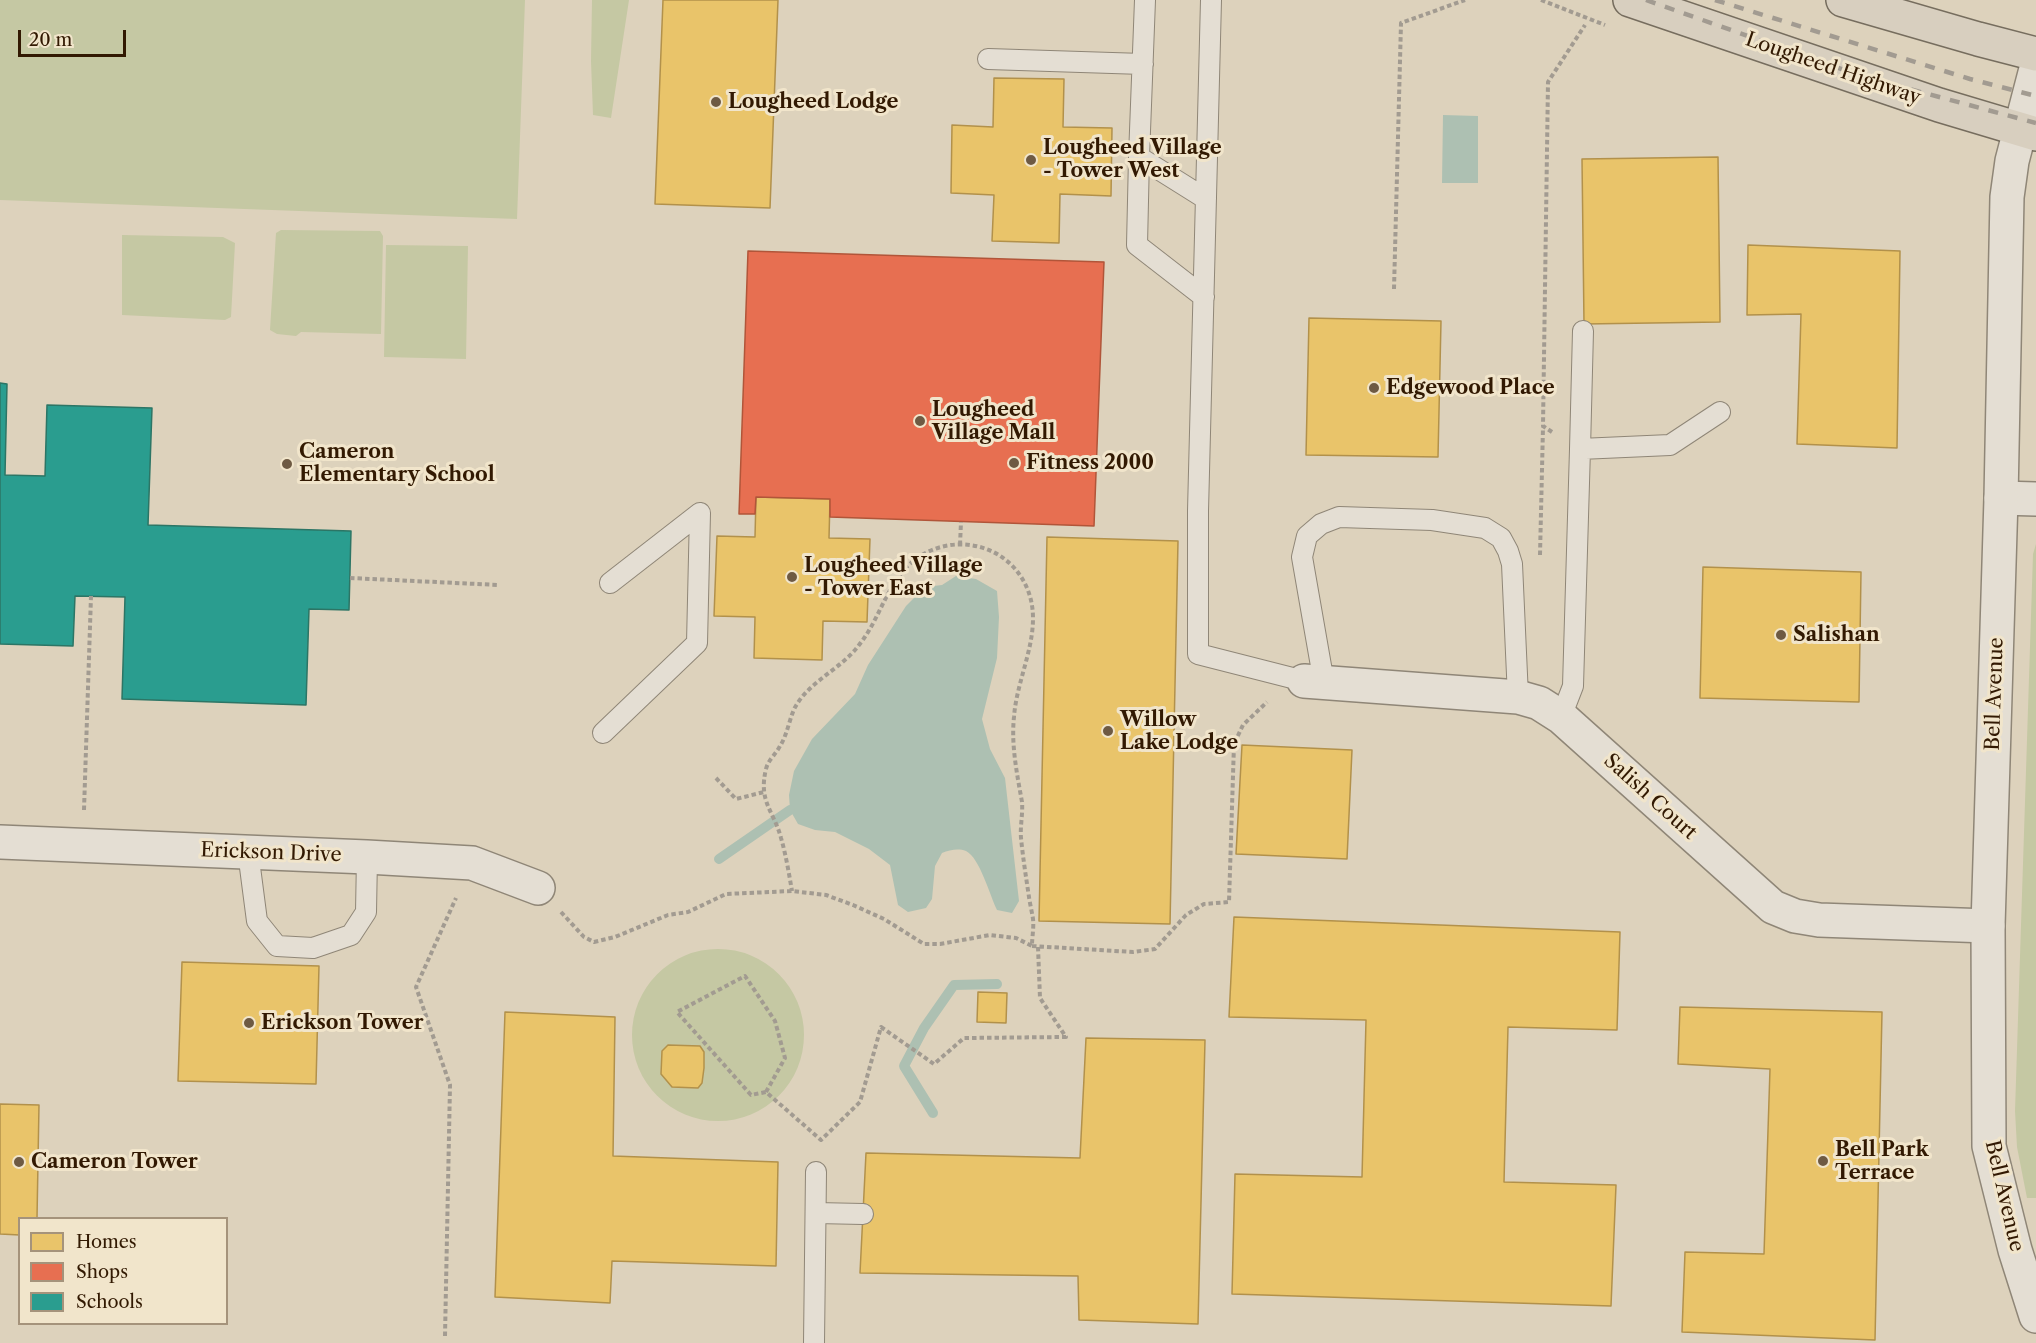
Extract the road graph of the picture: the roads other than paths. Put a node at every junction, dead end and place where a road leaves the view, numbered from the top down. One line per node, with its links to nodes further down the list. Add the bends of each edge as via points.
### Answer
1 (1145, 0): 7 (lane)
2 (1211, 0): 11 (lane)
3 (1630, 0): 9 (main road, Lougheed Highway)
4 (1843, 0): 5 (main road)
5 (2036, 54)
6 (988, 59): 7 (lane)
7 (1143, 64): 10 (lane)
8 (2036, 69): 9 (street, Bell Avenue)
9 (2029, 132): 16 (street, Bell Avenue, via 2012,161 2007,197)
10 (1139, 157): 11 (lane); 12 (lane, via 1137,245)
11 (1206, 199): 12 (lane)
12 (1204, 297): 19 (lane, via 1198,654)
13 (1583, 331): 15 (lane)
14 (1720, 412): 15 (lane, via 1670,445)
15 (1580, 449): 21 (lane, via 1573,686)
16 (2001, 498): 17 (street); 27 (street, Bell Avenue)
17 (2036, 499)
18 (610, 583): 22 (lane, via 700,513 697,643)
19 (1314, 682): 20 (street, Salish Court); 20 (lane, via 1302,557 1307,536 1321,524 1339,517 1432,520 1485,528 1501,538 1508,550 1512,564)
20 (1518, 697): 21 (street, Salish Court, via 1539,703)
21 (1561, 717): 27 (street, Salish Court, via 1773,907 1820,920)
22 (603, 733)
23 (0, 842): 24 (street, Erickson Drive)
24 (248, 852): 25 (street, Erickson Drive); 25 (lane, via 256,921 277,946 313,948 351,935 366,912)
25 (368, 857): 26 (street, Erickson Drive, via 472,863)
26 (538, 888)
27 (1988, 926): 31 (street, Bell Avenue, via 1989,1146)
28 (816, 1172): 29 (lane)
29 (816, 1213): 30 (lane); 32 (lane)
30 (863, 1214)
31 (2036, 1316)
32 (814, 1343)

